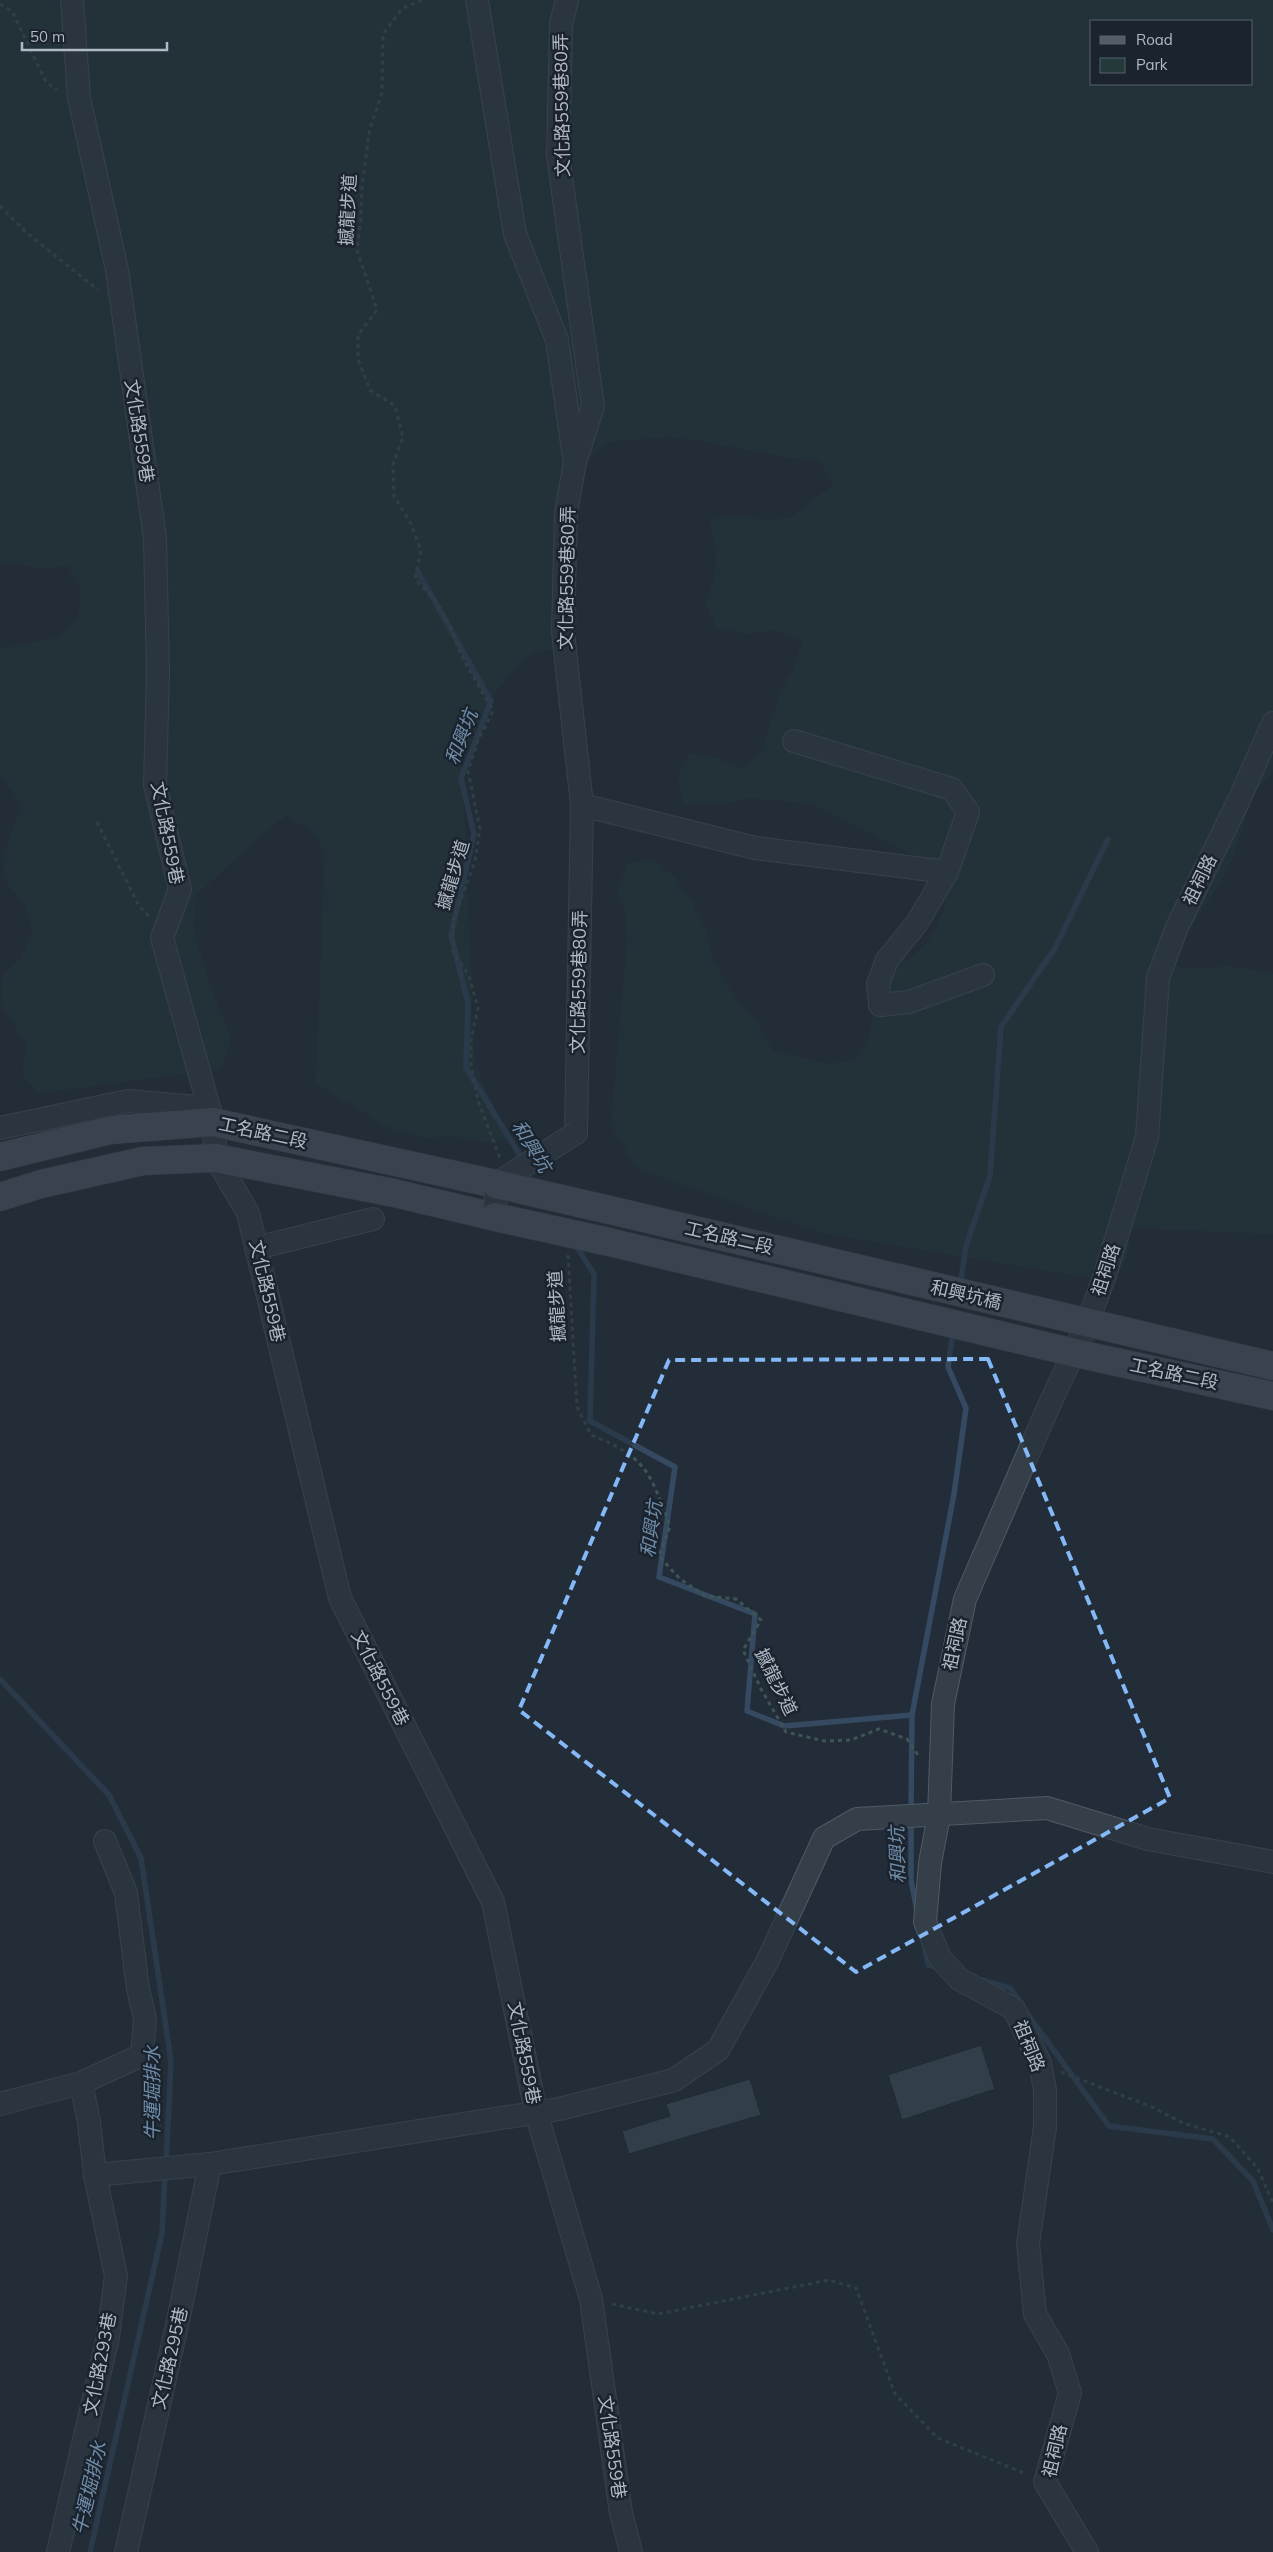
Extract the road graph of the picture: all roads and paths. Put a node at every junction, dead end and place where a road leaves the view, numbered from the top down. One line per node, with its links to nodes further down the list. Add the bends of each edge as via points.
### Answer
1 (72, 0): 6 (lane, 文化路559巷)
2 (422, 0): 21 (path, 撼龍步道, via 404,8 383,34 382,93 370,128 357,250 377,310 358,335 358,359 370,390 395,406 403,437 393,465 394,496 410,522 421,550 415,579 437,602 462,657 493,710 468,771 480,829 475,862 453,921 453,951 469,976 478,1008 471,1066 478,1101 499,1150)
3 (477, 0): 9 (lane, via 515,234 557,340)
4 (567, 0): 9 (lane, 文化路559巷80弄, via 561,24 558,156 594,406)
5 (0, 4): 6 (path, via 12,11 46,82 62,93)
6 (79, 98): 15 (lane, 文化路559巷, via 117,270 155,538 158,672 154,786 180,889)
7 (0, 206): 8 (path)
8 (103, 294)
9 (575, 462): 12 (lane, 文化路559巷80弄, via 566,513 563,632)
10 (1273, 722): 29 (lane, 祖祠路, via 1240,800 1178,926 1158,978 1147,1138)
11 (794, 741): 14 (lane, via 952,789 968,812)
12 (582, 805): 14 (lane, via 755,848); 21 (lane, 文化路559巷80弄, bridge, via 576,1133)
13 (96, 822): 15 (path, via 139,906)
14 (946, 872): 16 (lane, via 917,923 887,960 878,984 880,1005 909,1002)
15 (165, 931): 17 (lane, 文化路559巷, via 162,938)
16 (983, 975)
17 (213, 1122): 18 (lane, via 197,1107 128,1101); 19 (main road, 工名路二段, via 111,1130); 20 (lane, 文化路559巷); 21 (main road, 工名路二段)
18 (0, 1128)
19 (0, 1158)
20 (216, 1158): 22 (main road, 工名路二段, via 143,1161); 23 (main road, 工名路二段, via 394,1193); 25 (lane, 文化路559巷, via 248,1213)
21 (498, 1172): 23 (lane, bridge); 27 (main road, 工名路二段, bridge, via 614,1211)
22 (0, 1197)
23 (495, 1217): 28 (main road, 工名路二段, bridge)
24 (373, 1219): 25 (lane)
25 (256, 1248): 40 (lane, 文化路559巷, via 340,1598 493,1902)
26 (558, 1251): 33 (path, 撼龍步道, via 568,1255 577,1407 591,1435 621,1447 645,1468 670,1526 659,1556 680,1580 705,1596 736,1599 761,1620 743,1650 786,1732 824,1740 851,1740 879,1730 907,1739)
27 (844, 1266): 29 (main road, 和興坑橋)
28 (837, 1296): 30 (main road, 和興坑橋)
29 (1088, 1324): 30 (lane, 祖祠路); 31 (main road, 工名路二段)
30 (1075, 1353): 32 (main road, 工名路二段); 33 (lane, 祖祠路, via 965,1599 943,1704)
31 (1273, 1366)
32 (1273, 1396)
33 (940, 1788): 34 (lane, 祖祠路)
34 (939, 1815): 36 (lane, via 1047,1808 1148,1838); 37 (lane, 祖祠路, via 930,1863 925,1922 932,1940 940,1958 960,1979 1014,2009); 40 (lane, via 857,1819 824,1838 768,1960 718,2050 674,2080)
35 (105, 1841): 38 (lane, via 126,1893 138,1989 145,2018 142,2055)
36 (1273, 1862)
37 (1040, 2062): 43 (path, via 1152,2107 1182,2123 1230,2137 1258,2169); 45 (lane, 祖祠路, via 1045,2090 1045,2127 1028,2244 1035,2314 1058,2354 1070,2393)
38 (81, 2083): 39 (lane); 42 (lane, 文化路293巷)
39 (0, 2104)
40 (536, 2112): 41 (lane); 44 (lane, 文化路559巷)
41 (210, 2164): 42 (lane); 47 (lane, 文化路295巷)
42 (95, 2175): 46 (lane, 文化路293巷, via 116,2276 108,2337)
43 (1273, 2204)
44 (591, 2299): 45 (path, via 658,2314 829,2280 856,2288 895,2394 938,2438); 48 (lane, 文化路559巷, via 622,2512)
45 (1045, 2482): 49 (lane, 祖祠路)
46 (58, 2552)
47 (126, 2552)
48 (631, 2552)
49 (1087, 2552)

